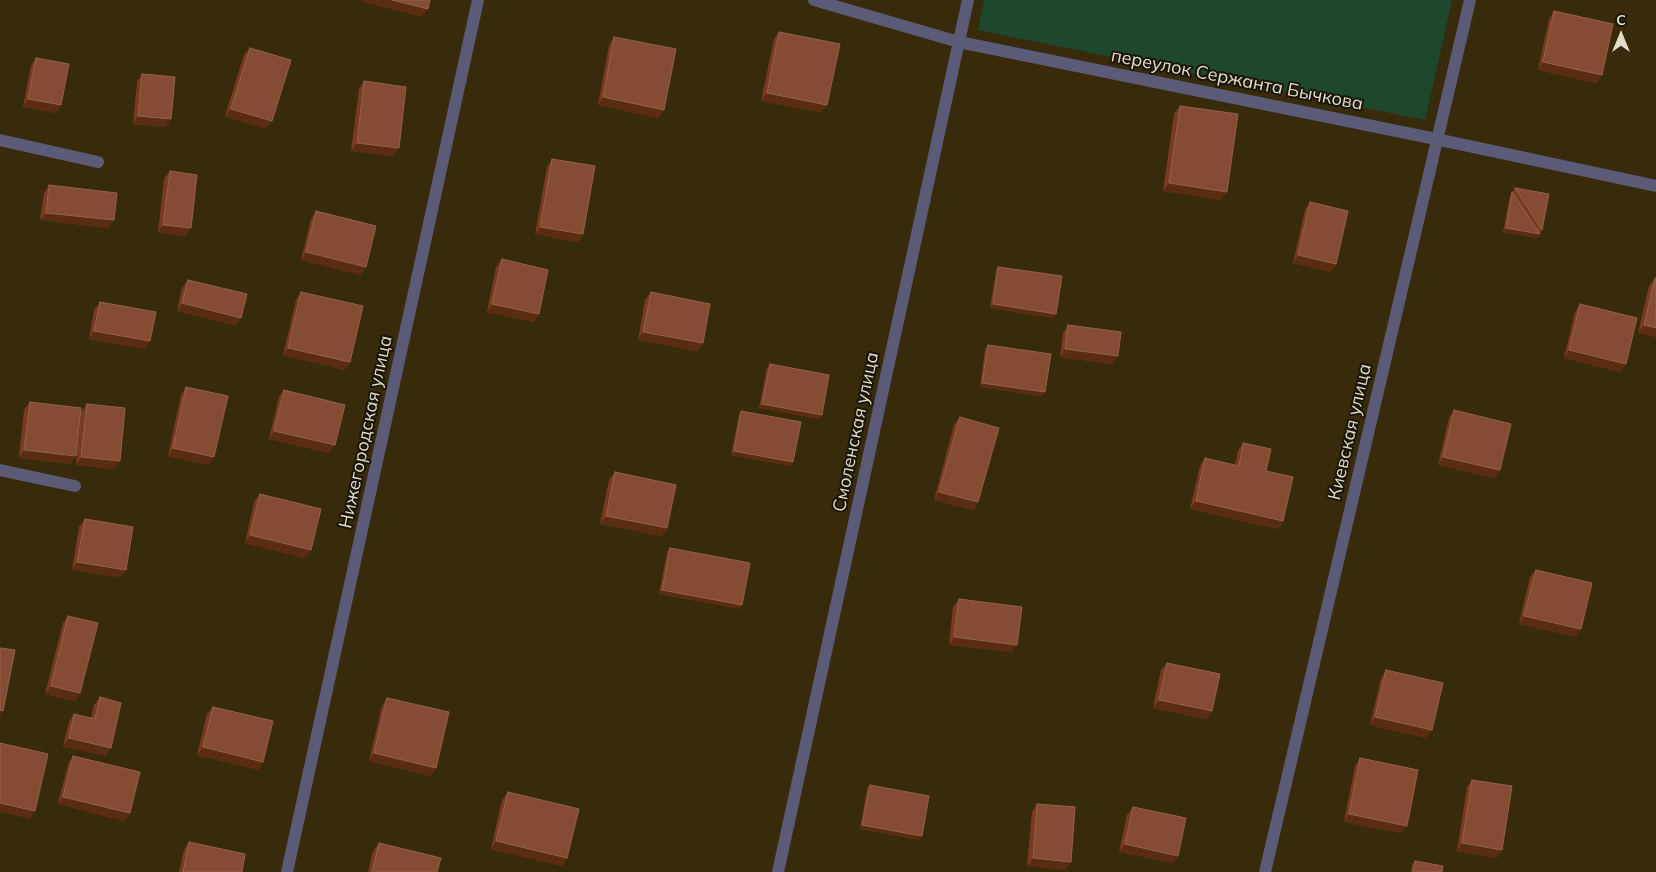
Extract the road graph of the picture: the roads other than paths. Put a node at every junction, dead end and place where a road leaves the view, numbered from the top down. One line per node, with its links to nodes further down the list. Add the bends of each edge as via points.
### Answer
1 (478, 0): 12 (street, Нижегородская улица)
2 (814, 0): 5 (street, переулок Сержанта Бычкова)
3 (968, 0): 5 (street, Смоленская улица)
4 (1470, 0): 6 (street, Киевская улица)
5 (959, 42): 6 (street, переулок Сержанта Бычкова); 13 (street, Смоленская улица)
6 (1436, 139): 9 (street, переулок Сержанта Бычкова); 14 (street, Киевская улица)
7 (0, 140): 8 (street)
8 (98, 162)
9 (1656, 186)
10 (0, 470): 11 (street)
11 (76, 486)
12 (287, 872)
13 (778, 872)
14 (1265, 872)

